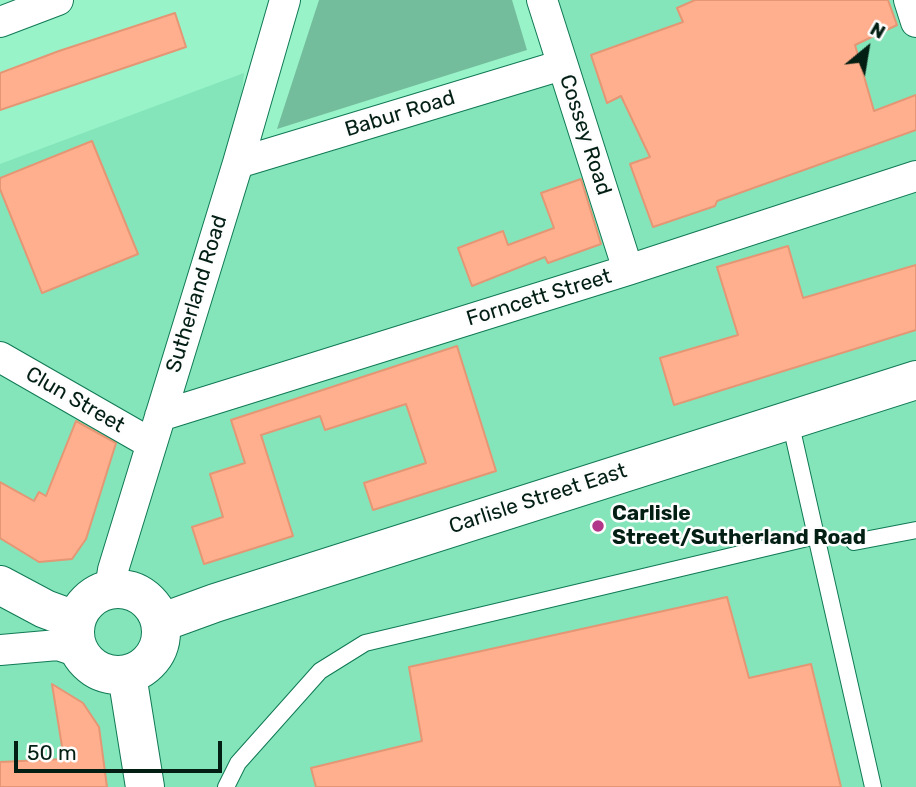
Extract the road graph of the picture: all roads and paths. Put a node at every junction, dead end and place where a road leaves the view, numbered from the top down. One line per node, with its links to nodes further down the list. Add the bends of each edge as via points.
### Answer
1 (58, 0): 5 (street)
2 (285, 0): 8 (street, Sutherland Road)
3 (542, 0): 7 (street, Cossey Road)
4 (909, 0): 6 (street)
5 (0, 22)
6 (916, 22)
7 (562, 65): 8 (street, Babur Road); 10 (street, Cossey Road)
8 (238, 163): 14 (street, Sutherland Road)
9 (916, 176): 10 (street, Forncett Street)
10 (628, 270): 14 (street, Forncett Street)
11 (0, 357): 14 (street, Clun Street)
12 (916, 380): 13 (main road, Carlisle Street East)
13 (789, 419): 16 (lane); 20 (main road, Carlisle Street East)
14 (155, 429): 19 (street, Sutherland Road)
15 (916, 530): 17 (lane)
16 (816, 537): 25 (lane, via 365,643 320,671 238,763); 26 (lane)
17 (854, 542)
18 (0, 585): 21 (main road, via 45,609)
19 (110, 589): 20 (main road, via 136,592 156,611); 21 (main road, via 82,607)
20 (160, 623): 23 (main road, via 161,640 155,656)
21 (77, 636): 22 (street, via 58,645); 23 (main road, via 87,664 113,676)
22 (0, 650)
23 (127, 675): 24 (main road)
24 (145, 787)
25 (226, 787)
26 (873, 787)

